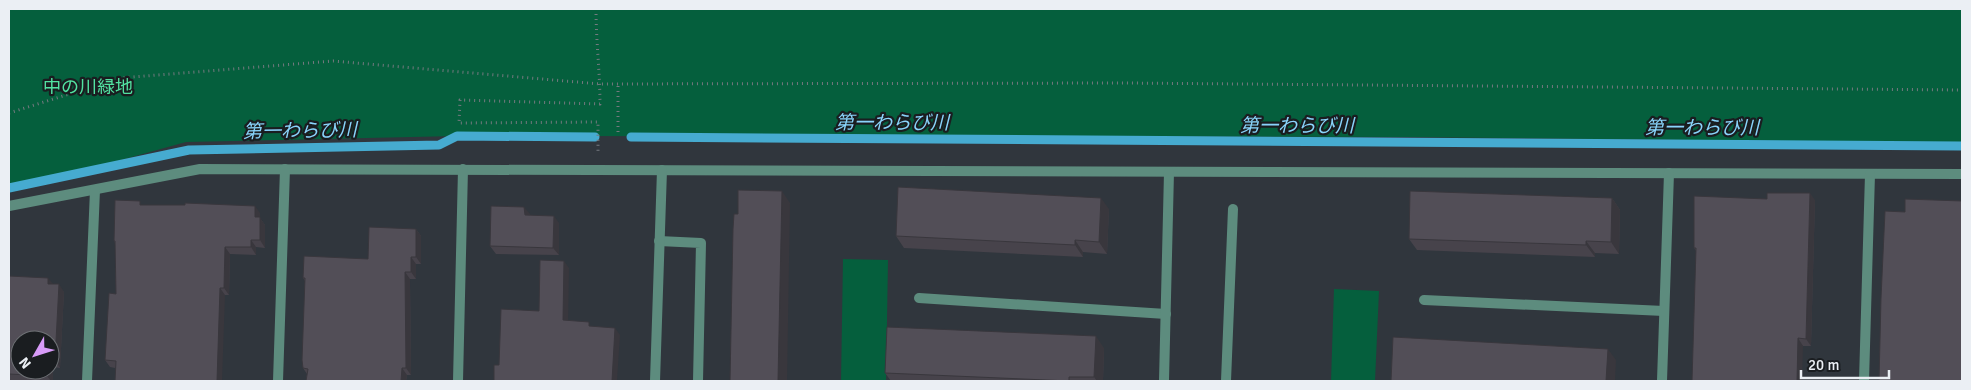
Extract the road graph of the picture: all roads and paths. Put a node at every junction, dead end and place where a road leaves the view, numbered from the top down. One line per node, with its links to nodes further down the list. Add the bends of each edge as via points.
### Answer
1 (596, 9): 2 (path)
2 (600, 84): 3 (path); 5 (path, via 333,61 120,78); 7 (path, via 600,104 460,100 459,123 598,122)
3 (618, 84): 4 (path, via 1122,83); 6 (path)
4 (1962, 90)
5 (9, 113)
6 (618, 132)
7 (598, 151)
8 (285, 169): 9 (street); 15 (street, via 200,169); 24 (street)
9 (463, 169): 10 (street); 25 (street)
10 (662, 170): 11 (street); 18 (street)
11 (1169, 172): 12 (street); 22 (street)
12 (1669, 173): 13 (street); 21 (street)
13 (1870, 174): 14 (street); 31 (street)
14 (1962, 174)
15 (95, 190): 16 (street); 23 (street)
16 (9, 206)
17 (1233, 209): 29 (street)
18 (660, 241): 26 (street); 27 (street, via 701,243)
19 (919, 298): 22 (street)
20 (1424, 300): 21 (street)
21 (1664, 312): 30 (street)
22 (1166, 314): 28 (street)
23 (87, 381)
24 (278, 381)
25 (458, 381)
26 (655, 381)
27 (698, 381)
28 (1164, 381)
29 (1226, 381)
30 (1662, 381)
31 (1864, 381)

